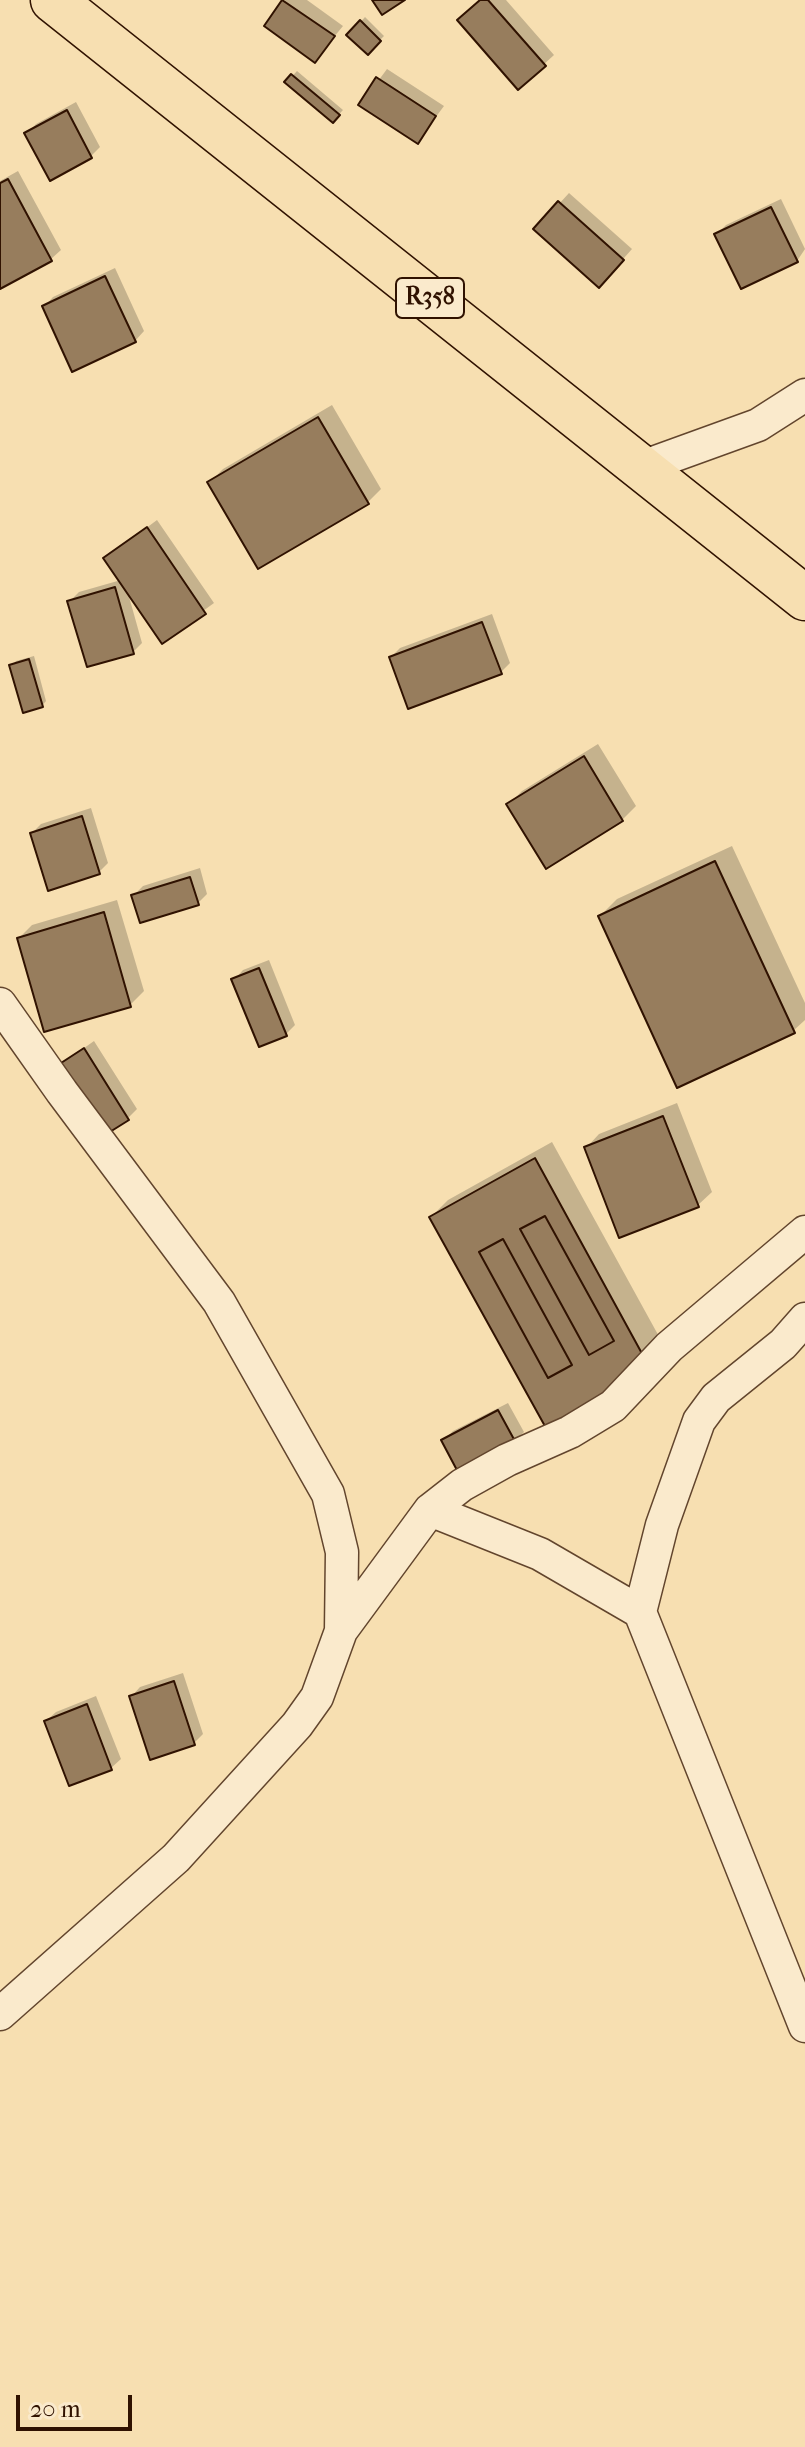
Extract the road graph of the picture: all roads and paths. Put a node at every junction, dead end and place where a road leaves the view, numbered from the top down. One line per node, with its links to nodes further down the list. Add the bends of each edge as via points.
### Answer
1 (53, 0): 3 (main road, R358)
2 (805, 395): 3 (street, via 758,425)
3 (642, 467): 4 (main road, R358)
4 (805, 598)
5 (0, 1004): 10 (street, via 219,1302 314,1468 328,1494 342,1552)
6 (805, 1232): 8 (street, via 669,1347 613,1406 462,1485)
7 (805, 1319): 9 (street, via 783,1344 716,1398 699,1421 662,1525)
8 (430, 1510): 9 (street, via 540,1554); 10 (street)
9 (640, 1612): 12 (street)
10 (341, 1631): 11 (street, via 317,1697 297,1725 176,1858)
11 (0, 2014)
12 (805, 2026)

